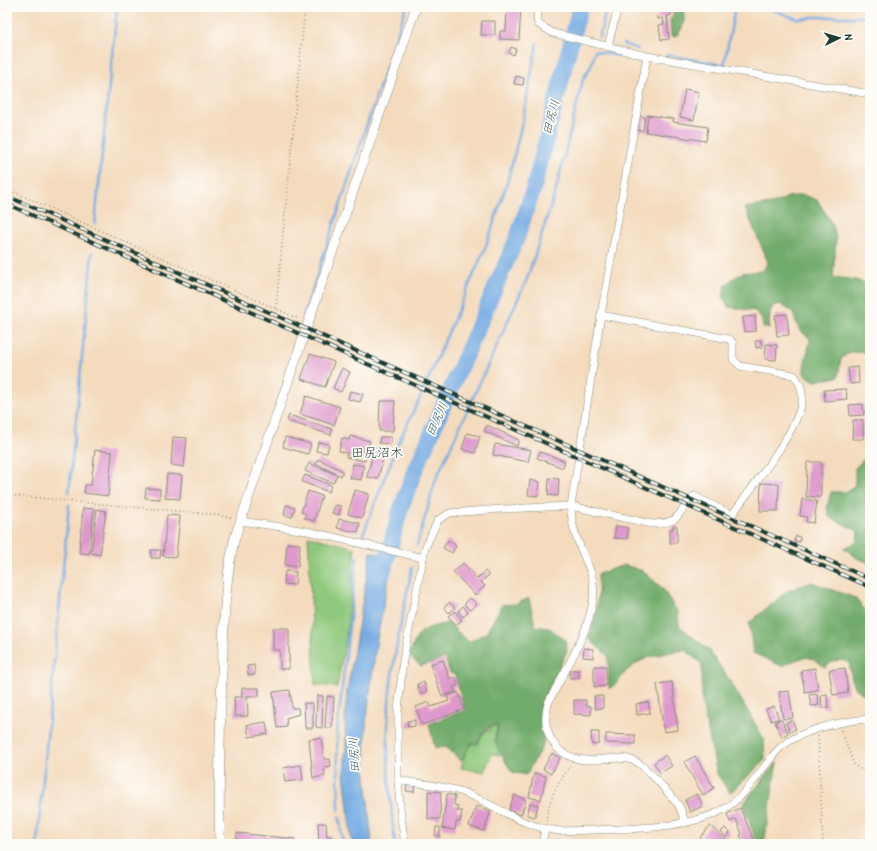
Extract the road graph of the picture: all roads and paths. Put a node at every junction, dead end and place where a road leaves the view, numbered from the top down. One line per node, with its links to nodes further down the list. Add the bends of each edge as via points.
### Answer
1 (304, 7): 9 (path)
2 (416, 7): 11 (street)
3 (539, 7): 5 (street, via 538,24 553,33)
4 (618, 7): 5 (street)
5 (608, 46): 6 (street)
6 (647, 56): 7 (street); 10 (street)
7 (870, 94)
8 (7, 189): 9 (path)
9 (276, 308): 11 (path)
10 (601, 315): 13 (street); 13 (street, via 729,339 733,343 733,359 740,366 794,374 802,389 802,400 795,423 732,515 694,496 678,518 652,524)
11 (309, 323): 14 (street)
12 (7, 495): 14 (path, via 218,515)
13 (570, 506): 15 (street, via 450,513 438,520); 19 (street, via 571,523 593,582 592,604 587,627 544,713 550,739 559,749)
14 (241, 521): 15 (street, via 307,531); 24 (street, via 229,560 225,590 220,737)
15 (423, 558): 21 (street, via 402,660 398,711)
16 (870, 719): 17 (street)
17 (839, 723): 18 (street); 20 (path, via 854,765)
18 (817, 730): 22 (street, via 795,739 778,750 739,798 723,810); 27 (path)
19 (576, 759): 22 (street, via 624,759 641,765 678,804); 23 (path, via 552,795)
20 (870, 775)
21 (398, 780): 23 (street, via 452,789 524,823); 25 (street)
22 (684, 823): 23 (street, via 559,831)
23 (545, 829): 26 (street)
24 (220, 844)
25 (405, 844)
26 (542, 844)
27 (824, 844)

